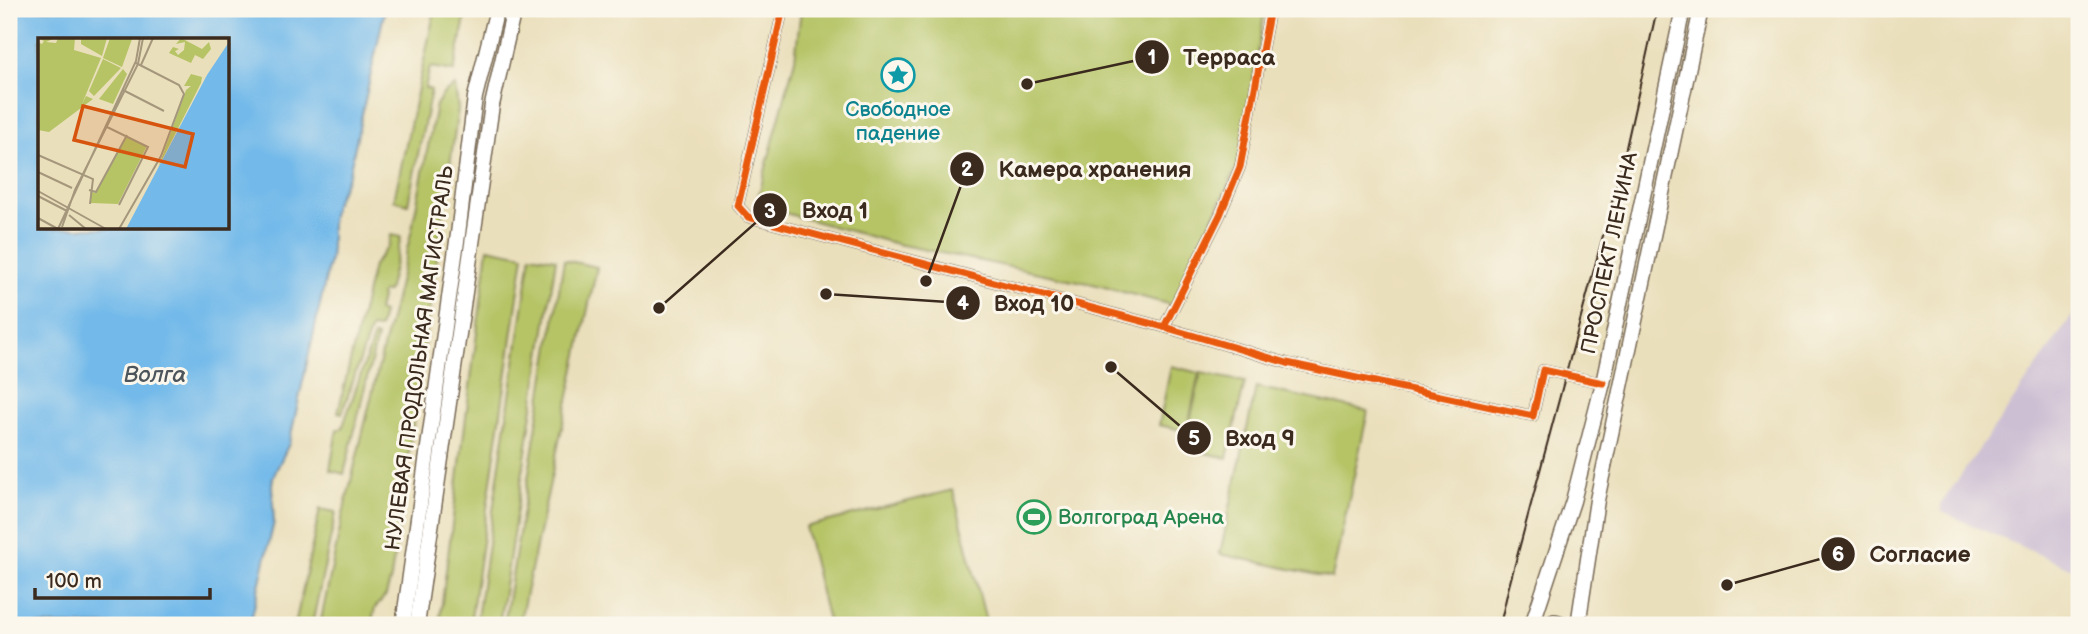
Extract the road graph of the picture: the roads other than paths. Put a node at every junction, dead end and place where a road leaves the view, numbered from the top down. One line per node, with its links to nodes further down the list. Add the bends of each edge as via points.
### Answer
1 (496, 9): 9 (main road, НУЛЕВАЯ ПРОДОЛЬНАЯ МАГИСТРАЛЬ, via 475,97)
2 (514, 9): 10 (main road, НУЛЕВАЯ ПРОДОЛЬНАЯ МАГИСТРАЛЬ, via 492,105)
3 (783, 9): 7 (street, via 738,206 748,217)
4 (1270, 9): 7 (street, via 1240,167)
5 (1683, 9): 8 (main road, ПРОСПЕКТ ЛЕНИНА)
6 (1701, 9): 14 (main road, ПРОСПЕКТ ЛЕНИНА, via 1597,500)
7 (1164, 327): 8 (street, via 1287,363 1533,416 1543,370)
8 (1603, 383): 11 (main road, ПРОСПЕКТ ЛЕНИНА, via 1573,501)
9 (403, 625)
10 (416, 625)
11 (1532, 625)
12 (1542, 625): 13 (main road, via 1558,621)
13 (1564, 625)
14 (1578, 625)

